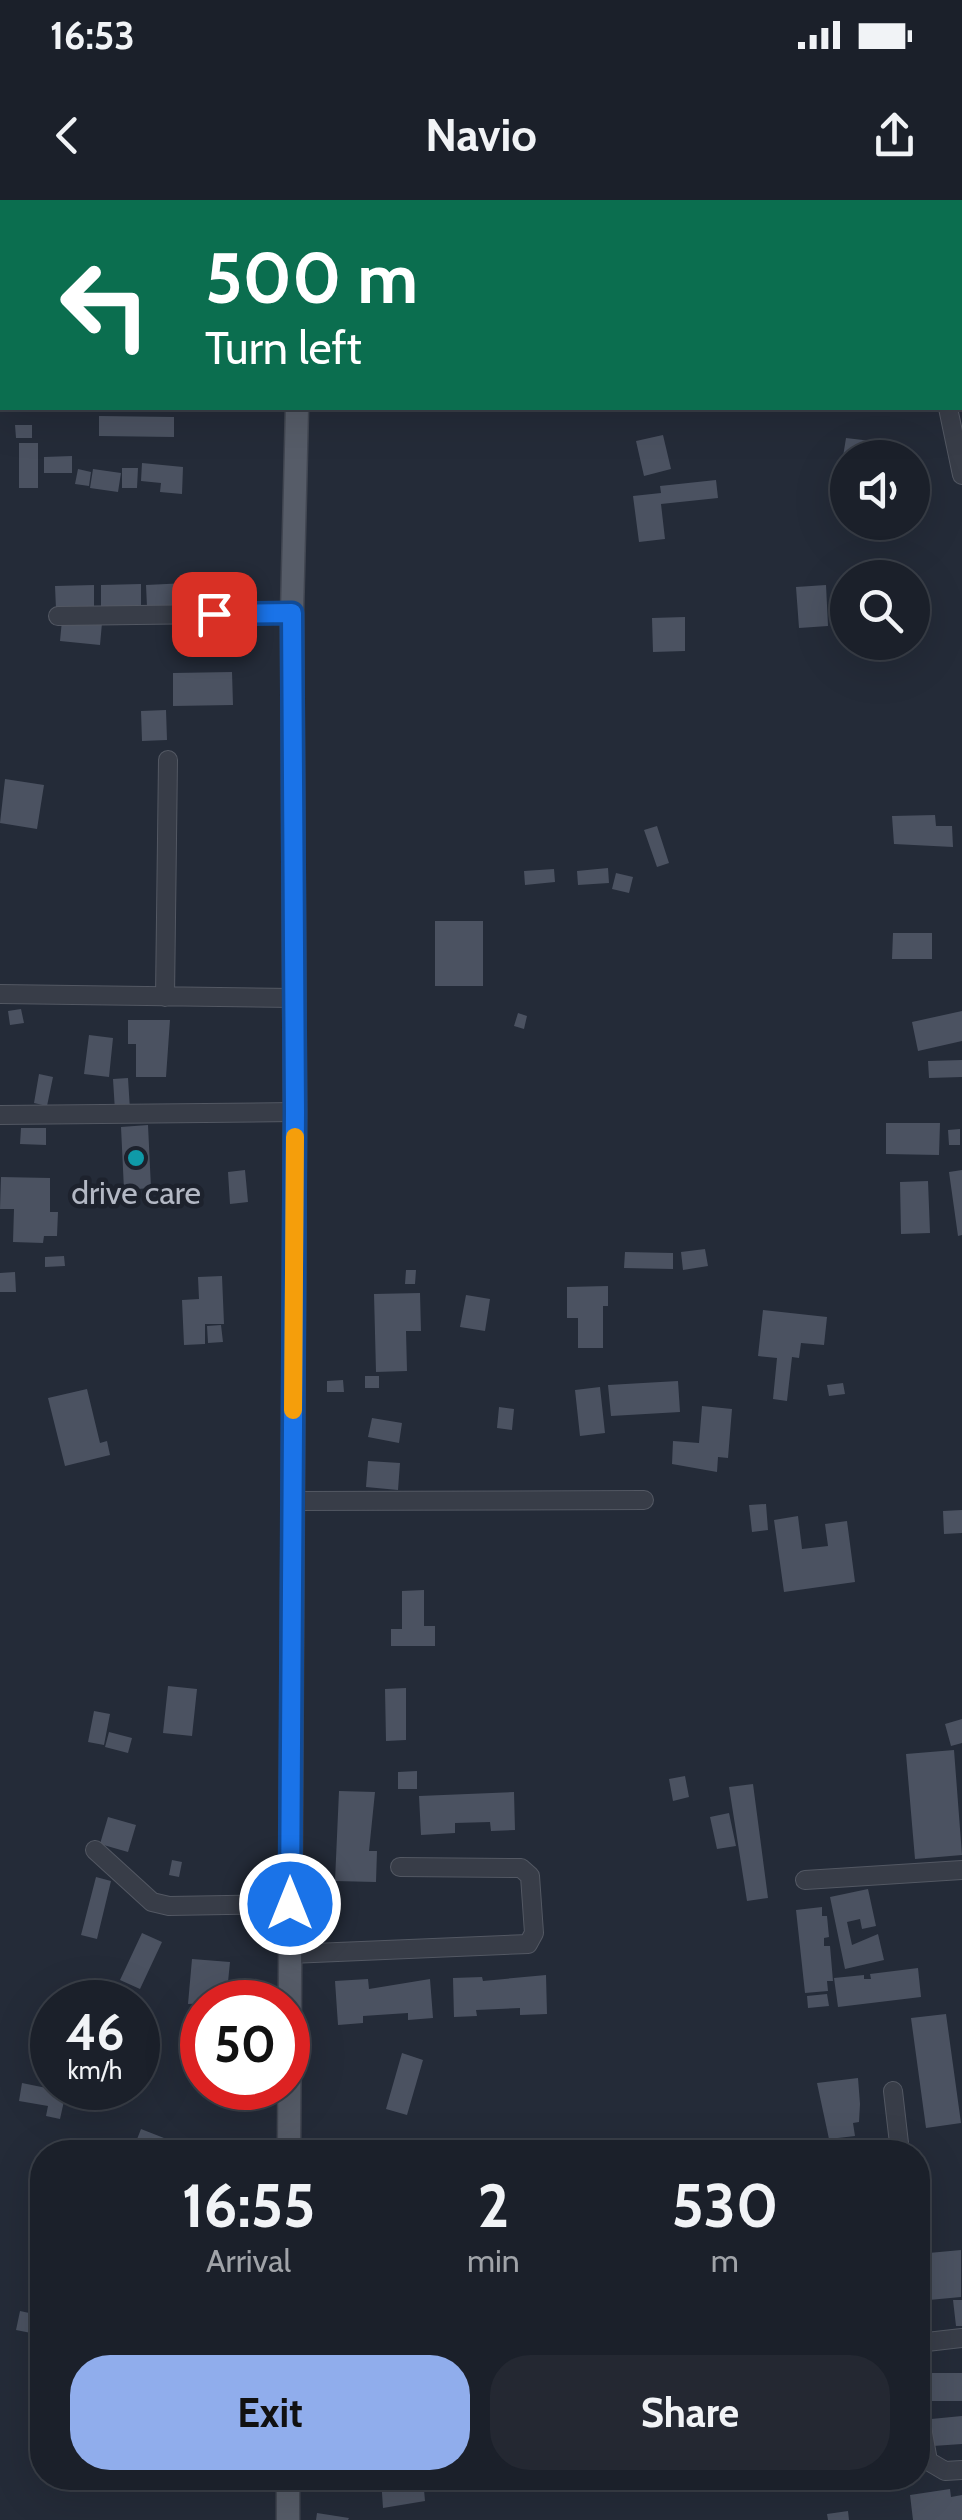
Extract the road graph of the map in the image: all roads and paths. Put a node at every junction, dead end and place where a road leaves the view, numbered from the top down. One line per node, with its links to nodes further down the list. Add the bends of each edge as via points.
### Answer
1 (297, 410): 4 (main road)
2 (948, 410): 3 (street)
3 (962, 476)
4 (292, 613): 5 (street); 9 (main road)
5 (58, 616)
6 (168, 760): 8 (street)
7 (0, 994): 8 (street)
8 (165, 996): 9 (street)
9 (293, 998): 10 (main road)
10 (295, 1112): 11 (street); 13 (main road)
11 (0, 1115)
12 (644, 1500): 13 (street)
13 (292, 1502): 18 (main road)
14 (95, 1850): 18 (street, via 152,1902)
15 (400, 1867): 19 (street, via 521,1868 530,1876 534,1933 528,1944)
16 (962, 1870): 17 (street)
17 (805, 1880)
18 (290, 1904): 19 (main road)
19 (290, 1954): 21 (main road)
20 (893, 2092): 22 (street)
21 (289, 2140)
22 (899, 2140)
23 (962, 2338): 24 (street)
24 (930, 2342)
25 (930, 2462): 26 (street)
26 (962, 2470)
27 (288, 2490): 28 (main road)
28 (288, 2520)

